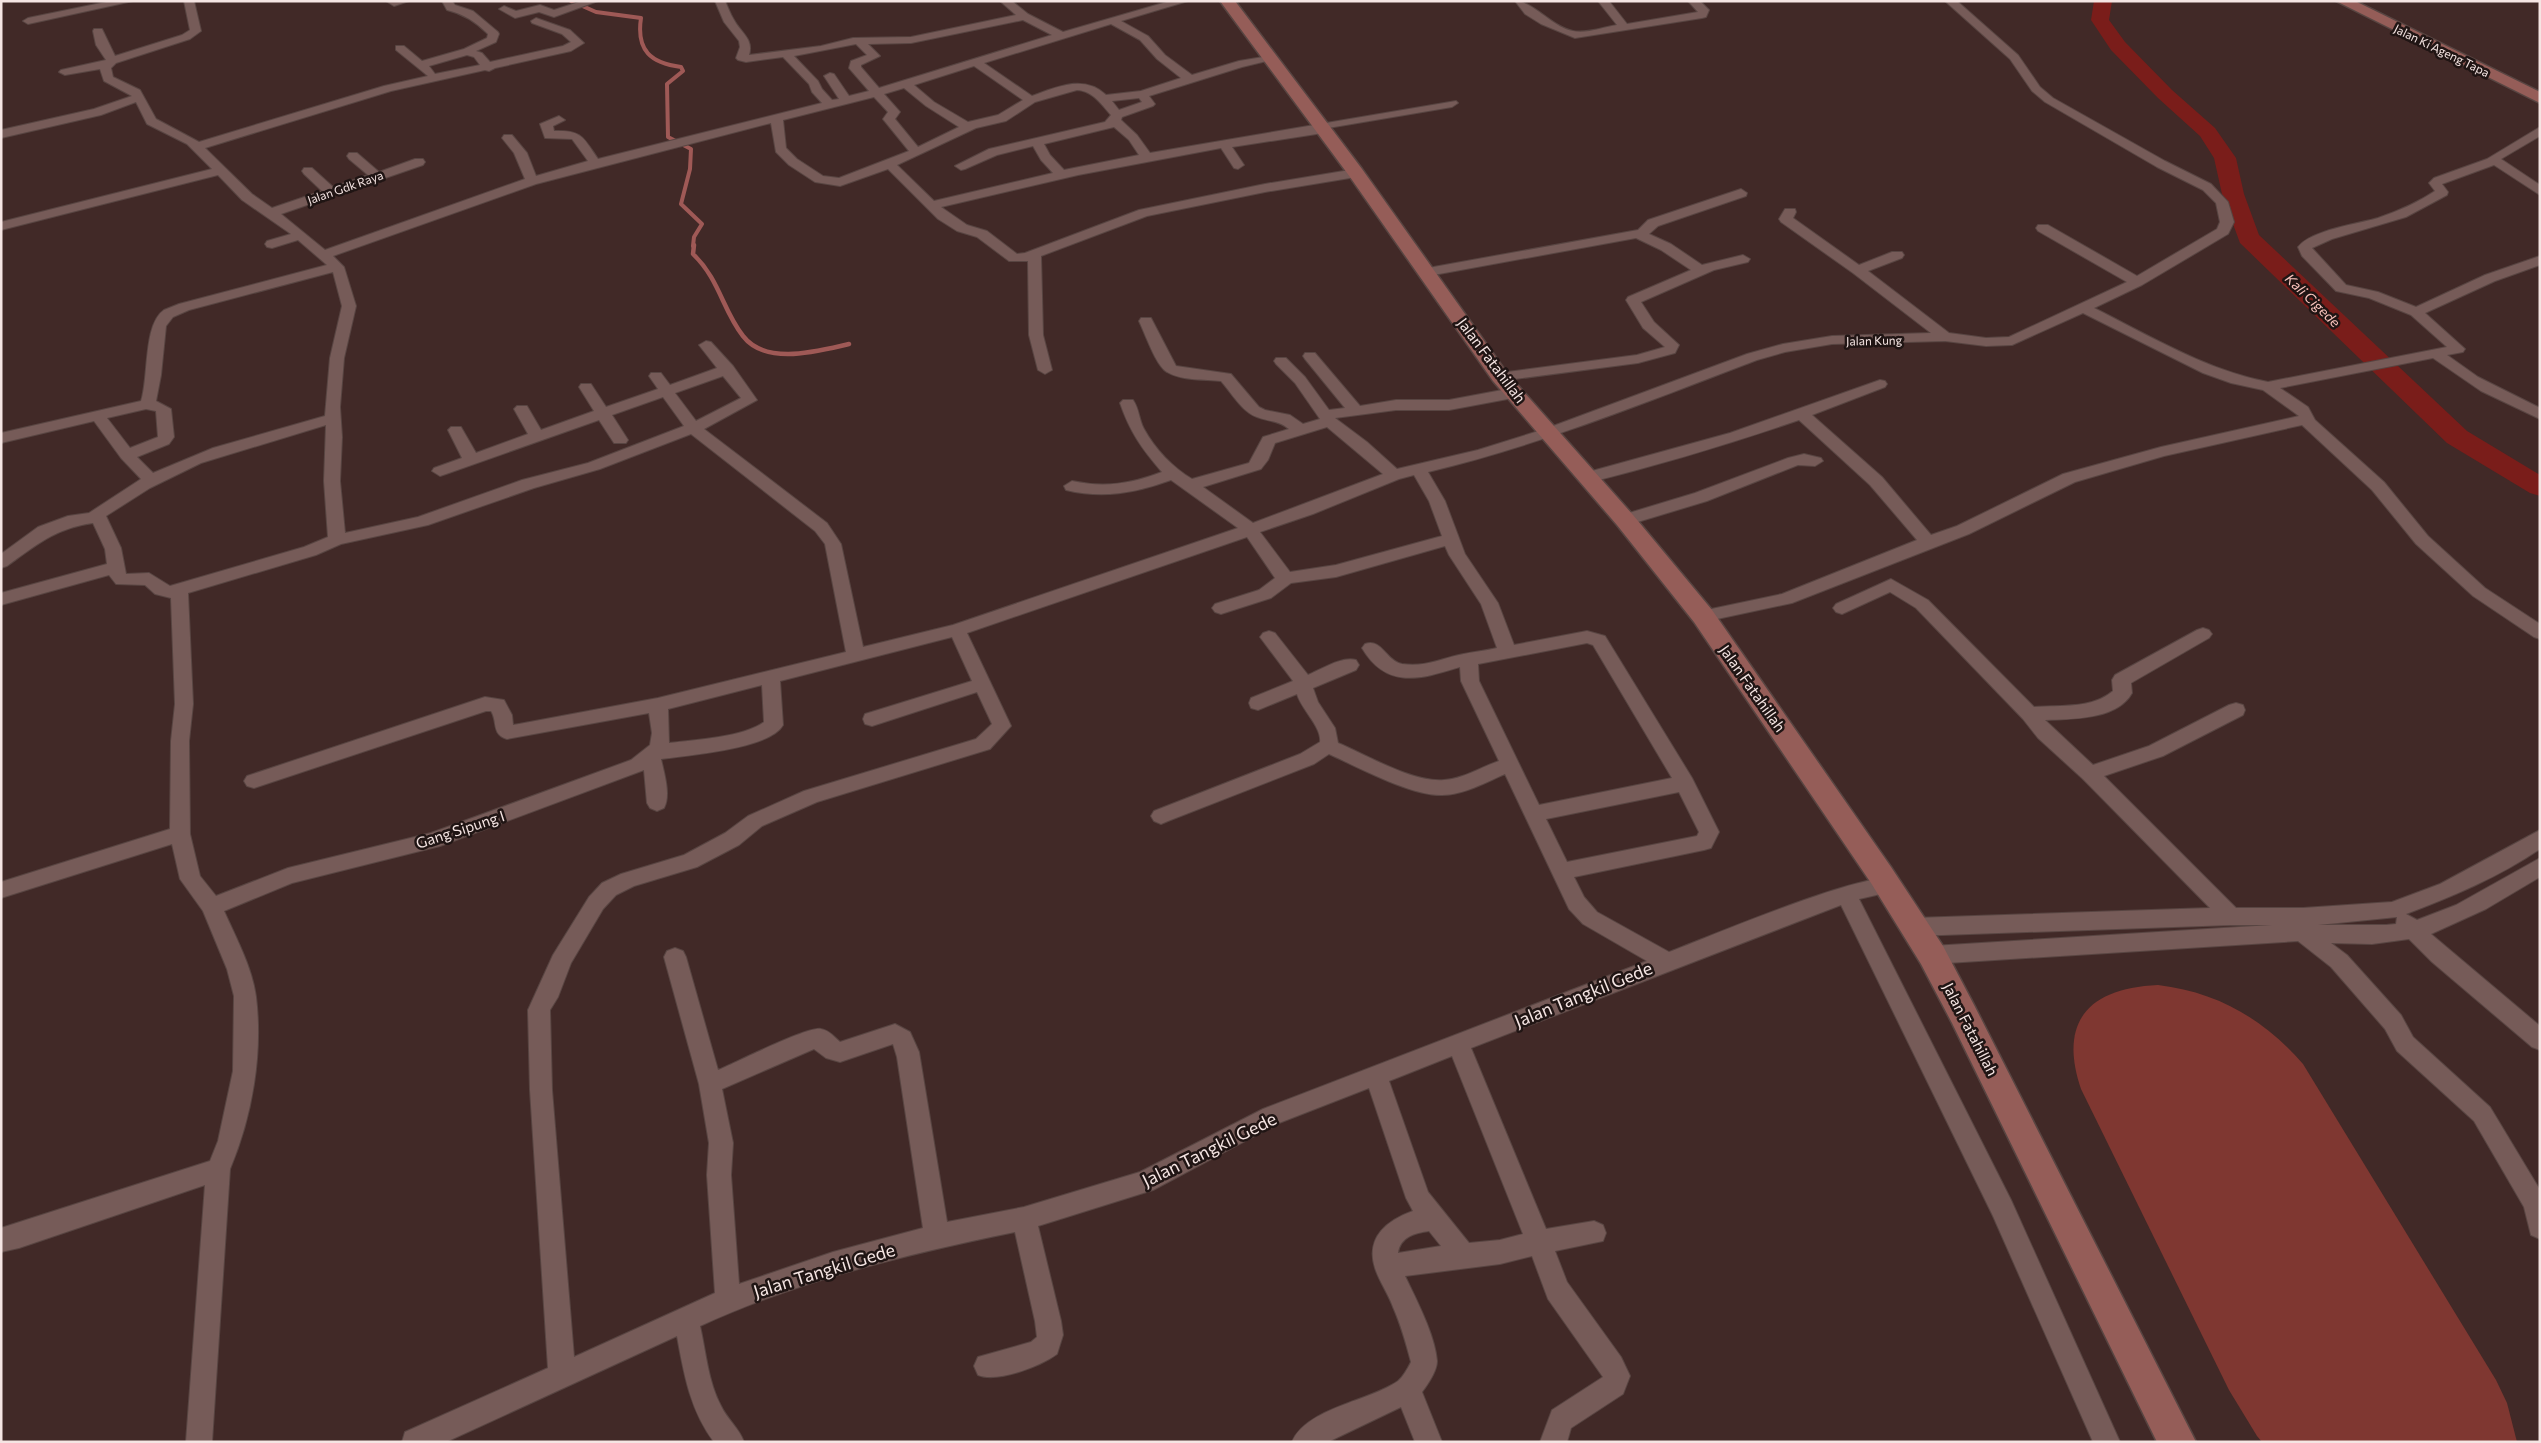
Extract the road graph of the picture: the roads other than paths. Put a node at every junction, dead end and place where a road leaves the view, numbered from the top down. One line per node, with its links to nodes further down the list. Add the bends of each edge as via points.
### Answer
1 (128, 1): 22 (street)
2 (391, 1): 3 (street)
3 (404, 1)
4 (447, 1): 20 (street, via 451,8)
5 (593, 1): 18 (street)
6 (720, 1): 33 (street, via 728,22 744,41 746,47 742,58)
7 (1005, 1): 19 (street)
8 (1124, 1): 17 (street)
9 (1182, 1): 17 (street)
10 (1227, 1): 35 (street, Jalan Fatahillah)
11 (1520, 1): 24 (street, via 1530,14 1571,34)
12 (1603, 1): 24 (street)
13 (1693, 1): 24 (street, via 1704,10 1702,15)
14 (1950, 1): 101 (street, Jalan Kung, via 2014,57 2030,82 2049,100 2197,181 2222,202 2227,222 2223,231)
15 (2343, 1): 48 (street, Jalan Ki Ageng Tapa)
16 (190, 2): 37 (street, via 197,30 194,33)
17 (1138, 12): 21 (street)
18 (554, 14): 20 (street, via 540,8 520,15 506,10); 23 (street)
19 (1024, 16): 28 (street); 29 (street, via 910,40)
20 (481, 20): 27 (street)
21 (1112, 20): 28 (street); 43 (street, via 1144,38 1161,57)
22 (28, 21)
23 (532, 22): 39 (street, via 566,32 578,43 568,49)
24 (1624, 27)
25 (508, 30): 27 (street)
26 (98, 31): 37 (street)
27 (494, 34): 32 (street, via 492,40 472,47)
28 (1062, 36): 36 (street)
29 (887, 41): 30 (street); 34 (street, via 886,52)
30 (861, 43): 33 (street, via 847,42); 34 (street)
31 (400, 48): 38 (street)
32 (470, 51): 38 (street); 39 (street, via 478,54)
33 (786, 54): 53 (street)
34 (874, 56): 45 (street, via 854,64)
35 (1271, 57): 43 (street); 58 (street, Jalan Fatahillah)
36 (975, 62): 44 (street); 50 (street)
37 (109, 63): 40 (street); 47 (street, via 104,70 108,79 134,90)
38 (420, 64): 42 (street)
39 (489, 68): 42 (street)
40 (65, 72)
41 (830, 76): 51 (street)
42 (437, 78): 64 (street, via 388,88)
43 (1191, 80): 46 (street)
44 (906, 84): 45 (street); 57 (street, via 930,104)
45 (876, 93): 51 (street); 65 (street, via 894,112 889,119)
46 (1142, 94): 49 (street); 54 (street, via 1149,104)
47 (140, 98): 60 (street, via 97,112); 64 (street, via 154,123 188,139)
48 (2540, 98)
49 (1102, 99): 50 (street, via 1094,90 1068,87); 54 (street)
50 (1031, 100): 57 (street, via 1002,118)
51 (847, 101): 53 (street)
52 (1452, 104): 58 (street)
53 (830, 105): 55 (street)
54 (1116, 118): 62 (street, via 1109,125); 67 (street)
55 (777, 119): 70 (street); 71 (street, via 780,148 793,162 819,179 840,182)
56 (559, 120): 70 (street, via 546,124 549,135 576,136)
57 (967, 127): 65 (street)
58 (1321, 127): 63 (street); 76 (street, Jalan Fatahillah)
59 (2540, 131): 68 (street)
60 (1, 134)
61 (508, 138): 79 (street, via 522,153)
62 (1037, 141): 73 (street, via 993,152); 77 (street, via 1045,157)
63 (1223, 144): 67 (street); 72 (street)
64 (197, 147): 74 (street)
65 (916, 152): 71 (street)
66 (353, 156): 78 (street)
67 (1146, 157): 77 (street)
68 (2494, 161): 80 (street); 103 (street, via 2438,181 2436,183 2442,192 2426,202 2305,247 2307,254 2341,288 2373,295)
69 (419, 162): 78 (street, Jalan Gdk Raya)
70 (595, 163): 79 (street)
71 (889, 164): 84 (street)
72 (1238, 165)
73 (961, 166)
74 (220, 171): 85 (street, via 247,197); 87 (street)
75 (308, 171): 82 (street)
76 (1356, 173): 92 (street, via 1144,213); 100 (street, Jalan Fatahillah)
77 (1061, 174): 84 (street)
78 (376, 176): 82 (street, Jalan Gdk Raya)
79 (532, 181): 94 (street)
80 (2539, 190)
81 (256, 191): 85 (street)
82 (331, 192): 85 (street, Jalan Gdk Raya)
83 (1741, 193): 89 (street, via 1653,223)
84 (932, 205): 92 (street, via 956,225 982,234 1010,256 1020,258)
85 (276, 211): 90 (street)
86 (1790, 212): 98 (street, via 1786,219)
87 (1, 226)
88 (2043, 228): 101 (street)
89 (1642, 234): 99 (street); 100 (street)
90 (300, 235): 91 (street); 94 (street)
91 (272, 244)
92 (1034, 254): 113 (street, via 1038,314 1036,335)
93 (1897, 255): 98 (street)
94 (323, 256): 97 (street)
95 (1743, 258): 99 (street)
96 (2540, 260): 103 (street, via 2490,278)
97 (337, 267): 121 (street, via 168,314 159,326 154,375); 128 (street, via 345,283 349,306 337,358 332,407)
98 (1858, 270): 105 (street)
99 (1702, 271): 116 (street, via 1632,301 1648,324 1672,345 1670,350)
100 (1428, 272): 116 (street, Jalan Fatahillah)
101 (2137, 282): 102 (street, Jalan Kung)
102 (2084, 308): 105 (street, Jalan Kung, via 2012,341 1986,342); 117 (street, via 2208,370)
103 (2416, 312): 107 (street, via 2459,348)
104 (1146, 321): 133 (street, via 1171,369 1226,377 1254,410 1285,418)
105 (1946, 337): 134 (street, Jalan Kung, via 1832,340 1784,348)
106 (706, 345): 112 (street)
107 (2437, 354): 110 (street); 126 (street, via 2471,381)
108 (1310, 356): 123 (street)
109 (1281, 361): 129 (street)
110 (2384, 362): 111 (street)
111 (2364, 365): 117 (street)
112 (728, 369): 119 (street); 131 (street, via 748,400)
113 (1045, 370)
114 (656, 376): 119 (street)
115 (1880, 384): 125 (street)
116 (1507, 385): 123 (street, via 1448,405 1396,405); 134 (street, Jalan Fatahillah)
117 (2268, 386): 130 (street, via 2303,410 2307,414)
118 (586, 387): 124 (street)
119 (667, 392): 124 (street); 131 (street)
120 (1128, 403): 143 (street, via 1136,428)
121 (146, 404): 127 (street); 138 (street, via 164,409 166,437)
122 (522, 408): 135 (street)
123 (1356, 411): 129 (street)
124 (604, 414): 135 (street); 137 (street)
125 (1802, 414): 145 (street, via 1661,461); 154 (street, via 1876,481)
126 (2540, 414)
127 (98, 416): 136 (street); 138 (street)
128 (334, 418): 146 (street, via 245,442); 152 (street, via 332,482)
129 (1328, 418): 133 (street); 144 (street)
130 (2306, 420): 154 (street, via 2161,452 2069,478 1963,530); 164 (street, via 2378,486 2422,540 2479,592)
131 (693, 428): 152 (street, via 594,466 528,484 422,522); 169 (street, via 821,527 829,537)
132 (456, 430): 139 (street)
133 (1301, 430): 147 (street, via 1269,440 1260,462 1255,466)
134 (1550, 432): 141 (street, Jalan Kung, via 1482,454); 145 (street, Jalan Fatahillah)
135 (537, 436): 139 (street)
136 (1, 438)
137 (620, 440)
138 (128, 454): 146 (street)
139 (471, 459): 142 (street)
140 (1816, 461): 150 (street, via 1794,461 1701,497)
141 (1419, 469): 144 (street, Jalan Kung); 153 (street, via 1437,501)
142 (440, 471)
143 (1172, 474): 147 (street); 148 (street, via 1112,492)
144 (1394, 475): 151 (street, Jalan Kung)
145 (1587, 478): 150 (street, Jalan Fatahillah)
146 (150, 480): 149 (street)
147 (1190, 485): 151 (street)
148 (1072, 486)
149 (94, 517): 155 (street, via 74,520 44,531); 156 (street, via 102,521)
150 (1625, 520): 162 (street, Jalan Fatahillah)
151 (1250, 529): 157 (street); 163 (street, Jalan Kung)
152 (336, 540): 158 (street, via 310,551)
153 (1452, 540): 157 (street, via 1336,571); 168 (street, via 1457,555 1489,603)
154 (1928, 542): 162 (street, via 1786,599)
155 (1, 562)
156 (117, 566): 158 (street, via 122,580 149,579 161,590); 159 (street)
157 (1286, 578): 160 (street, via 1265,594)
158 (179, 590): 189 (street, via 184,704 180,741)
159 (1, 599)
160 (1221, 608)
161 (1842, 608): 178 (street, via 1891,585 1896,586 1922,604)
162 (1703, 616): 193 (street, Jalan Fatahillah)
163 (957, 630): 169 (street, Jalan Kung); 173 (street)
164 (2540, 633)
165 (2203, 634): 178 (street, via 2122,680 2123,693 2114,703 2098,708)
166 (1269, 637): 174 (street, via 1300,676)
167 (1371, 648): 170 (street, via 1389,668 1410,672 1423,672)
168 (1508, 653): 170 (street); 185 (street, via 1587,637 1598,640)
169 (855, 654): 172 (street, Jalan Kung)
170 (1469, 660): 182 (street, via 1470,681)
171 (1350, 665): 174 (street)
172 (771, 676): 176 (street, Jalan Kung); 181 (street, Gang Sipung I, via 774,725 769,730 726,742)
173 (982, 684): 179 (street); 222 (street, via 1002,726 983,744 783,807 690,861 609,889 586,918 539,1010 542,1100)
174 (1304, 686): 175 (street); 180 (street, via 1309,704 1326,728 1330,739)
175 (1258, 703)
176 (658, 704): 181 (street, via 660,745); 184 (street, Jalan Kung, via 507,732 497,705 485,704)
177 (2236, 710): 183 (street, via 2156,751)
178 (2030, 714): 183 (street, via 2044,733)
179 (872, 719)
180 (1328, 746): 182 (street, via 1403,777 1442,789); 188 (street, via 1297,763)
181 (654, 755): 186 (street); 196 (street, Gang Sipung I, via 638,765 448,835 288,876)
182 (1508, 765): 187 (street)
183 (2090, 774): 198 (street)
184 (254, 781)
185 (1684, 783): 187 (street); 192 (street, via 1710,832 1704,842)
186 (657, 802)
187 (1534, 814): 192 (street)
188 (1161, 816)
189 (180, 834): 194 (street); 196 (street, via 190,878)
190 (2540, 838): 197 (street, via 2515,855 2447,890)
191 (2540, 866): 200 (street, via 2480,902)
192 (1560, 872): 204 (street, via 1576,903 1590,918)
193 (1887, 885): 195 (street, Jalan Tangkil Gede); 199 (street, Jalan Fatahillah)
194 (1, 890)
195 (1846, 894): 204 (street, Jalan Tangkil Gede); 230 (street, via 2002,1208)
196 (212, 907): 209 (street, via 243,983 246,1015 244,1071 230,1141)
197 (2393, 910): 198 (street, via 2302,917); 200 (street)
198 (2231, 916): 199 (street)
199 (1914, 927): 202 (street, Jalan Fatahillah)
200 (2412, 930): 201 (street, via 2342,936); 205 (street)
201 (2302, 932): 202 (street); 212 (street, via 2339,962 2393,1022 2405,1044 2482,1114 2535,1204)
202 (1932, 955): 231 (street, Jalan Fatahillah)
203 (675, 957): 208 (street)
204 (1666, 961): 206 (street, Jalan Tangkil Gede)
205 (2540, 1040)
206 (1458, 1044): 207 (street, Jalan Tangkil Gede); 216 (street)
207 (1376, 1077): 210 (street, Jalan Tangkil Gede, via 1271,1116 1145,1182); 211 (street, via 1418,1198)
208 (710, 1084): 214 (street, via 811,1040 820,1038 834,1051 840,1052 895,1034 900,1036 905,1043 910,1066); 219 (street, via 721,1143 719,1175)
209 (218, 1169): 215 (street); 224 (street)
210 (1024, 1219): 214 (street, Jalan Tangkil Gede); 221 (street, via 1048,1321 1048,1345 1038,1352)
211 (1434, 1219): 217 (street); 218 (street, via 1407,1224 1391,1236 1384,1254)
212 (2540, 1227)
213 (1594, 1233): 216 (street)
214 (937, 1236): 219 (street, Jalan Tangkil Gede, via 833,1264)
215 (1, 1240)
216 (1539, 1242): 217 (street, via 1500,1252); 229 (street, via 1557,1290 1617,1376 1610,1389 1561,1419)
217 (1464, 1255): 218 (street)
218 (1387, 1267): 223 (street, via 1403,1299 1424,1362)
219 (728, 1300): 220 (street, Jalan Tangkil Gede)
220 (686, 1319): 222 (street, Jalan Tangkil Gede); 226 (street, via 701,1392 712,1418)
221 (987, 1366)
222 (562, 1376): 225 (street, Jalan Tangkil Gede)
223 (1408, 1390): 227 (street, via 1326,1427); 228 (street)
224 (199, 1442)
225 (415, 1442)
226 (731, 1442)
227 (1306, 1442)
228 (1429, 1442)
229 (1554, 1442)
230 (2107, 1442)
231 (2177, 1442)

